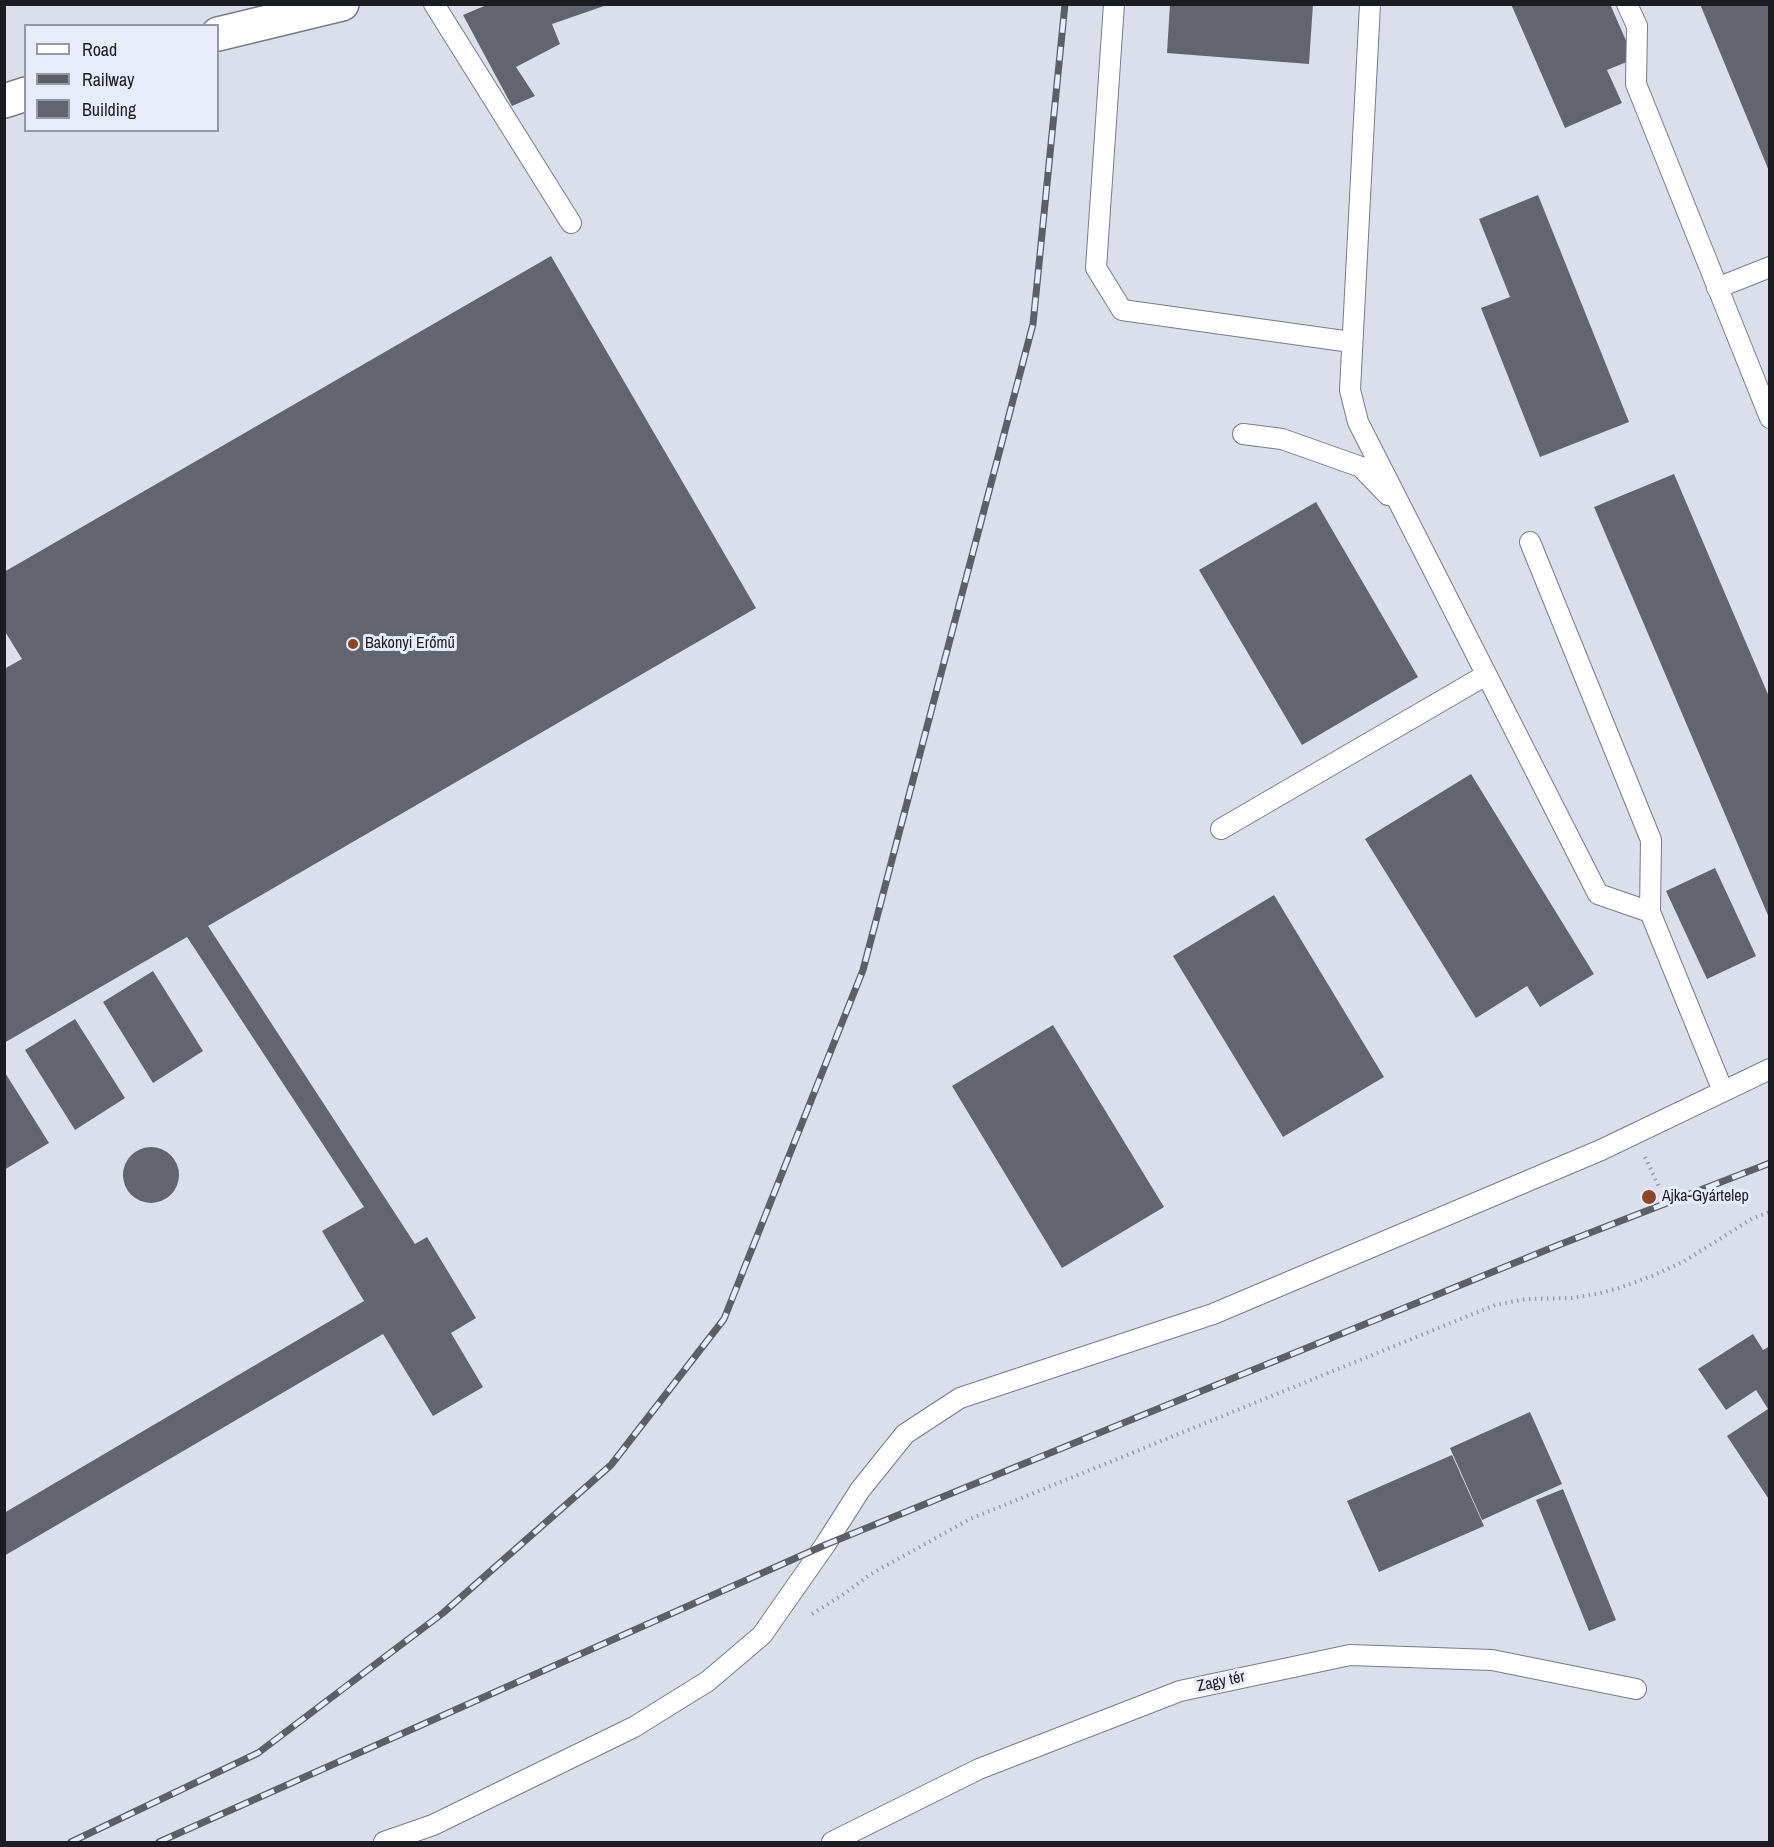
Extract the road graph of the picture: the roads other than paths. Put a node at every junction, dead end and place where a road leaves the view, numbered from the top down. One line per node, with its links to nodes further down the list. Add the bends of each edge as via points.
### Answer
1 (342, 4): 6 (street)
2 (434, 4): 9 (lane)
3 (1114, 4): 12 (lane, via 1096,268 1122,310)
4 (1370, 4): 12 (lane)
5 (1627, 4): 11 (lane, via 1637,26 1636,84)
6 (219, 34)
7 (24, 95): 8 (street)
8 (4, 101)
9 (571, 223)
10 (1770, 267): 11 (lane)
11 (1718, 288): 13 (lane)
12 (1351, 342): 15 (lane, via 1350,390 1358,422)
13 (1770, 418)
14 (1243, 434): 15 (lane, via 1282,439 1361,467)
15 (1403, 510): 17 (lane)
16 (1530, 542): 19 (lane, via 1651,840)
17 (1486, 675): 18 (lane); 19 (lane, via 1598,894)
18 (1221, 829)
19 (1650, 912): 21 (lane)
20 (1770, 1069): 21 (lane)
21 (1724, 1091): 23 (lane, via 1601,1150 1213,1314 960,1398 905,1434 860,1490 762,1635 708,1681 634,1727 433,1825)
22 (1636, 1689): 24 (lane, Zagy tér, via 1492,1660 1350,1655 1180,1691 979,1769)
23 (384, 1842)
24 (832, 1842)

